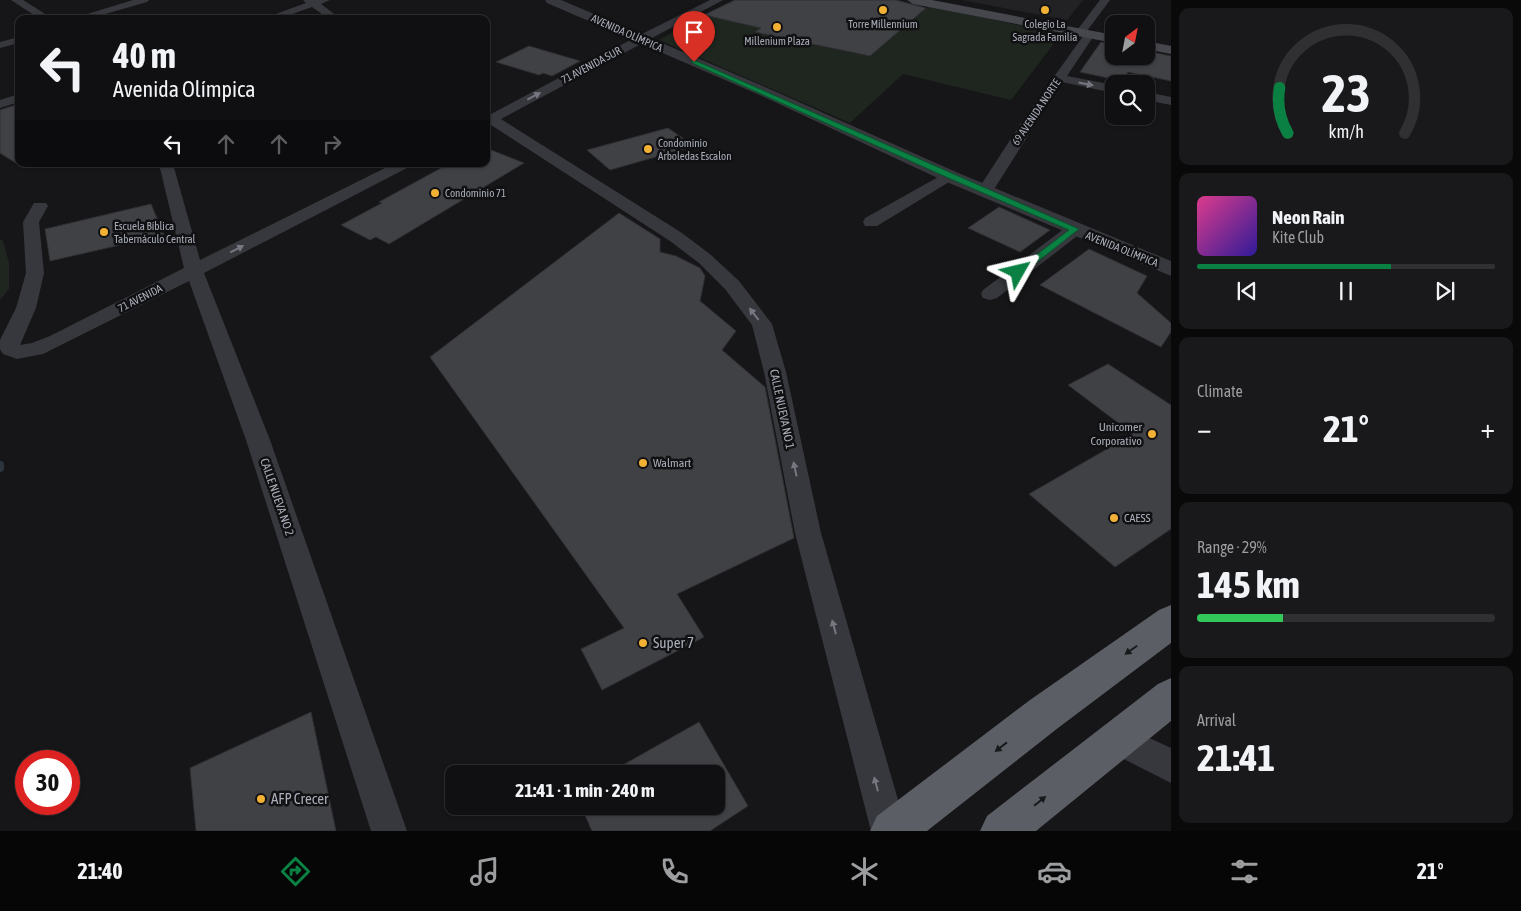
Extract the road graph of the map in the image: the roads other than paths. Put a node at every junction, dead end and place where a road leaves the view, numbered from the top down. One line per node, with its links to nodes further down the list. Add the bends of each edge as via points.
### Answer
1 (16, 0): 10 (street)
2 (144, 0): 11 (street)
3 (325, 0): 9 (street)
4 (551, 0): 16 (street, AVENIDA OLÍMPICA)
5 (718, 0): 16 (street, 71 AVENIDA SUR)
6 (913, 0): 14 (main road)
7 (935, 0): 14 (main road)
8 (1105, 0): 14 (street, 69 AVENIDA NORTE)
9 (311, 2): 12 (street); 13 (street)
10 (41, 15)
11 (90, 15)
12 (277, 15)
13 (330, 15)
14 (1086, 32): 15 (main road); 23 (street, 69 AVENIDA NORTE)
15 (1105, 35)
16 (640, 39): 29 (street, 71 AVENIDA SUR, one-way to 16); 33 (street, AVENIDA OLÍMPICA)
17 (15, 41): 18 (street)
18 (0, 45)
19 (1155, 45): 21 (main road)
20 (1155, 46): 22 (main road)
21 (1171, 46)
22 (1171, 50)
23 (1059, 78): 24 (street, one-way to 24); 34 (street, 69 AVENIDA NORTE)
24 (1105, 87)
25 (1155, 98): 27 (street)
26 (15, 99): 28 (street)
27 (1171, 101)
28 (0, 104)
29 (490, 118)
30 (490, 120): 46 (street, CALLE NUEVA NO 1, one-way to 30, via 808,533 762,324 732,285 676,237)
31 (167, 167): 39 (street, CALLE NUEVA NO 2)
32 (398, 167): 39 (street, 71 AVENIDA, one-way to 32)
33 (949, 176): 34 (street, AVENIDA OLÍMPICA); 36 (street)
34 (985, 191): 37 (street, AVENIDA OLÍMPICA)
35 (40, 206): 39 (street, 71 AVENIDA, via 31,222 36,273 26,308 9,342 13,352 25,353 46,345)
36 (871, 222)
37 (1075, 229): 38 (street, AVENIDA OLÍMPICA); 40 (street)
38 (1171, 269)
39 (194, 271): 45 (street, CALLE NUEVA NO 2, via 258,440)
40 (990, 294)
41 (1171, 622): 46 (highway, one-way to 46)
42 (1171, 697): 43 (highway)
43 (1117, 739): 44 (street); 47 (highway, one-way to 43)
44 (1171, 766)
45 (389, 831)
46 (891, 831)
47 (1002, 831)

